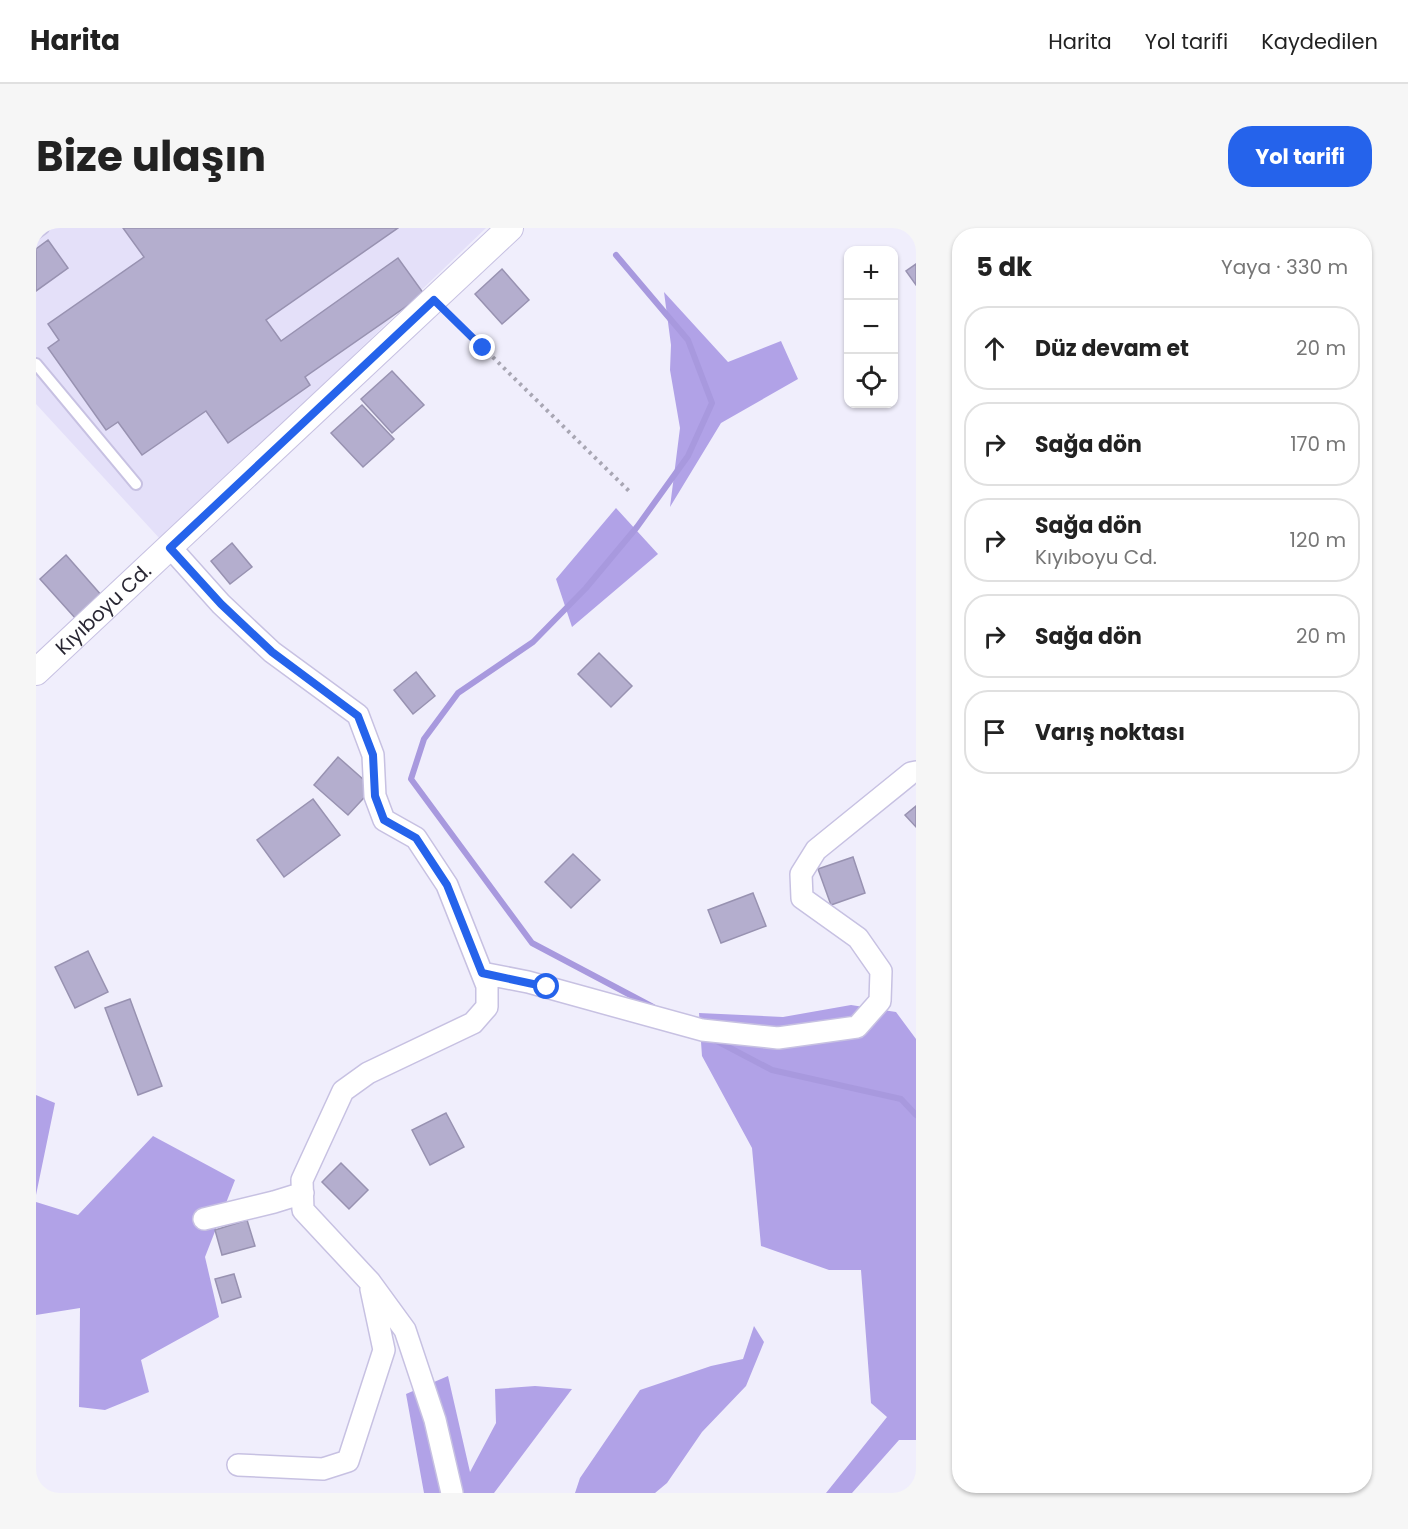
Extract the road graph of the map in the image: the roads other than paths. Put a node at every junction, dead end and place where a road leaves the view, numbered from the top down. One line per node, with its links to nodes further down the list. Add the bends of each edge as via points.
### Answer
1 (43, 228): 3 (lane)
2 (510, 228): 6 (street, Kıyıboyu Cd.)
3 (36, 233)
4 (36, 364): 5 (lane)
5 (136, 484)
6 (170, 548): 7 (street, Kıyıboyu Cd.); 9 (street, via 272,652 358,716 373,755 375,796 384,820 416,838 447,885)
7 (36, 672)
8 (916, 772): 9 (street, via 816,850 801,874 802,898 858,938 880,971 880,1001 857,1027 778,1038 702,1030)
9 (482, 973): 10 (street, via 487,986 487,1007 473,1023 368,1073 343,1090 302,1180)
10 (303, 1192): 11 (street); 12 (street, via 303,1210)
11 (204, 1219)
12 (369, 1282): 13 (street, via 384,1350 348,1461 323,1469); 14 (street, via 405,1330 435,1420)
13 (238, 1465)
14 (452, 1493)

